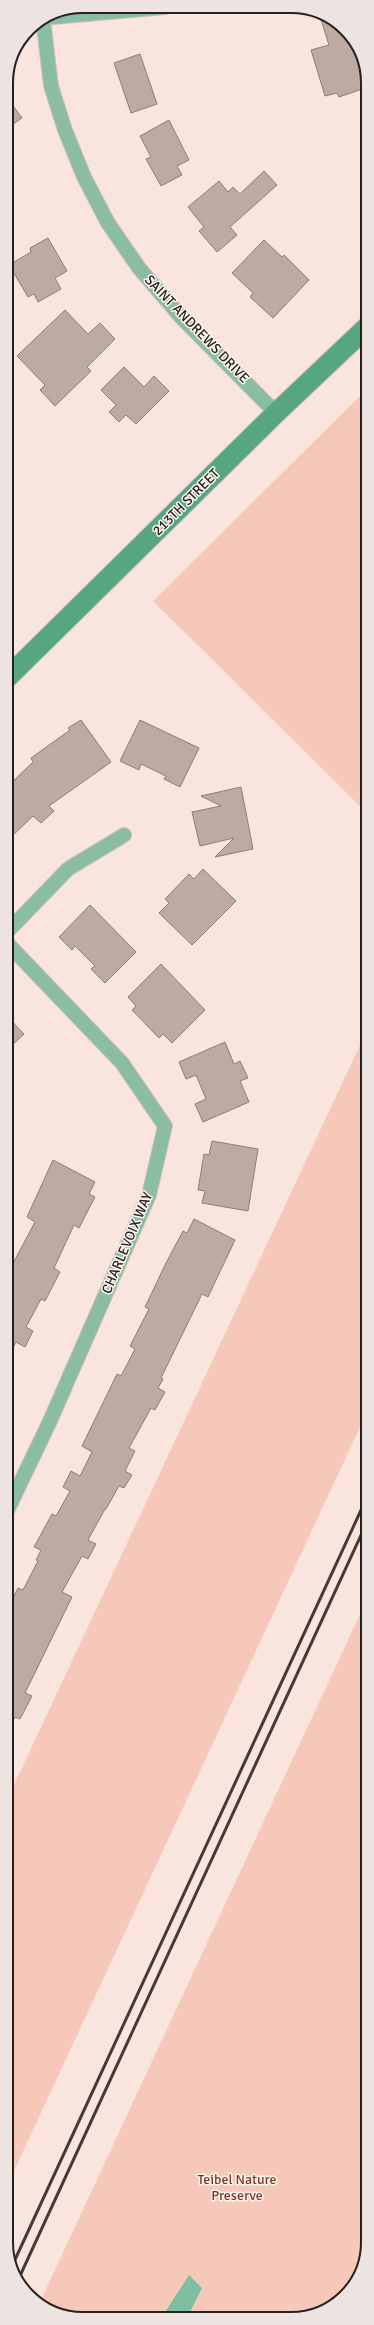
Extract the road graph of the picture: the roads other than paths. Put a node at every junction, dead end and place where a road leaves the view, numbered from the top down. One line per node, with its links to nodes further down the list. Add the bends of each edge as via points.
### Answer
1 (104, 13): 2 (street)
2 (57, 18)
3 (44, 25): 5 (street, SAINT ANDREWS DRIVE, via 51,86 65,130 84,178 108,223 139,268 181,316)
4 (361, 333): 5 (street, 213TH STREET)
5 (276, 413): 6 (street, 213TH STREET)
6 (13, 672)
7 (124, 835): 8 (street, via 68,870)
8 (13, 926)
9 (13, 949): 10 (street, CHARLEVOIX WAY, via 122,1063 165,1126 149,1195)
10 (13, 1498)

